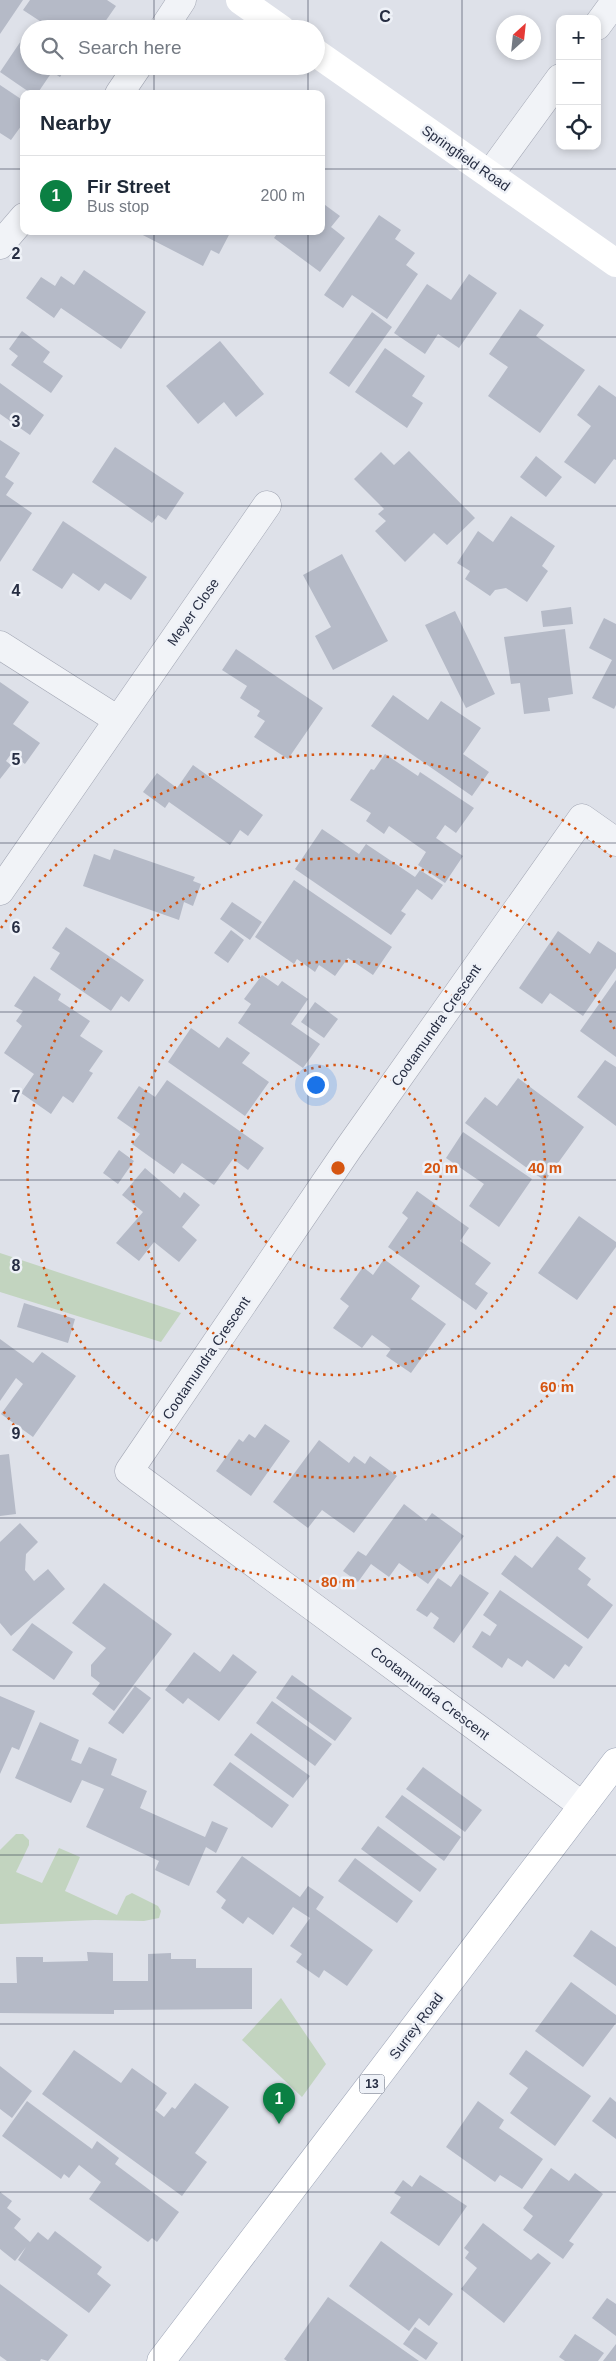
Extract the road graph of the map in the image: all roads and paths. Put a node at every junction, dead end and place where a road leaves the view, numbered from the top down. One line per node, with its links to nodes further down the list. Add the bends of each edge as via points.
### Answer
1 (182, 0): 4 (street)
2 (240, 0): 5 (main road)
3 (616, 0): 6 (street)
4 (169, 20)
5 (268, 20)
6 (601, 21)
7 (325, 59): 11 (main road, Springfield Road)
8 (132, 75): 10 (street)
9 (556, 83): 11 (street)
10 (122, 90)
11 (490, 174): 14 (main road, Springfield Road)
12 (20, 222): 13 (street)
13 (0, 245)
14 (616, 263)
15 (267, 505): 17 (street, Meyer Close)
16 (0, 645): 17 (street)
17 (118, 720): 19 (street, Meyer Close)
18 (616, 842): 21 (street, Cootamundra Crescent, via 582,818 348,1149 129,1471)
19 (0, 891)
20 (616, 1762): 21 (main road, Surrey Road / 13)
21 (583, 1806): 22 (main road, Surrey Road / 13)
22 (161, 2361)

